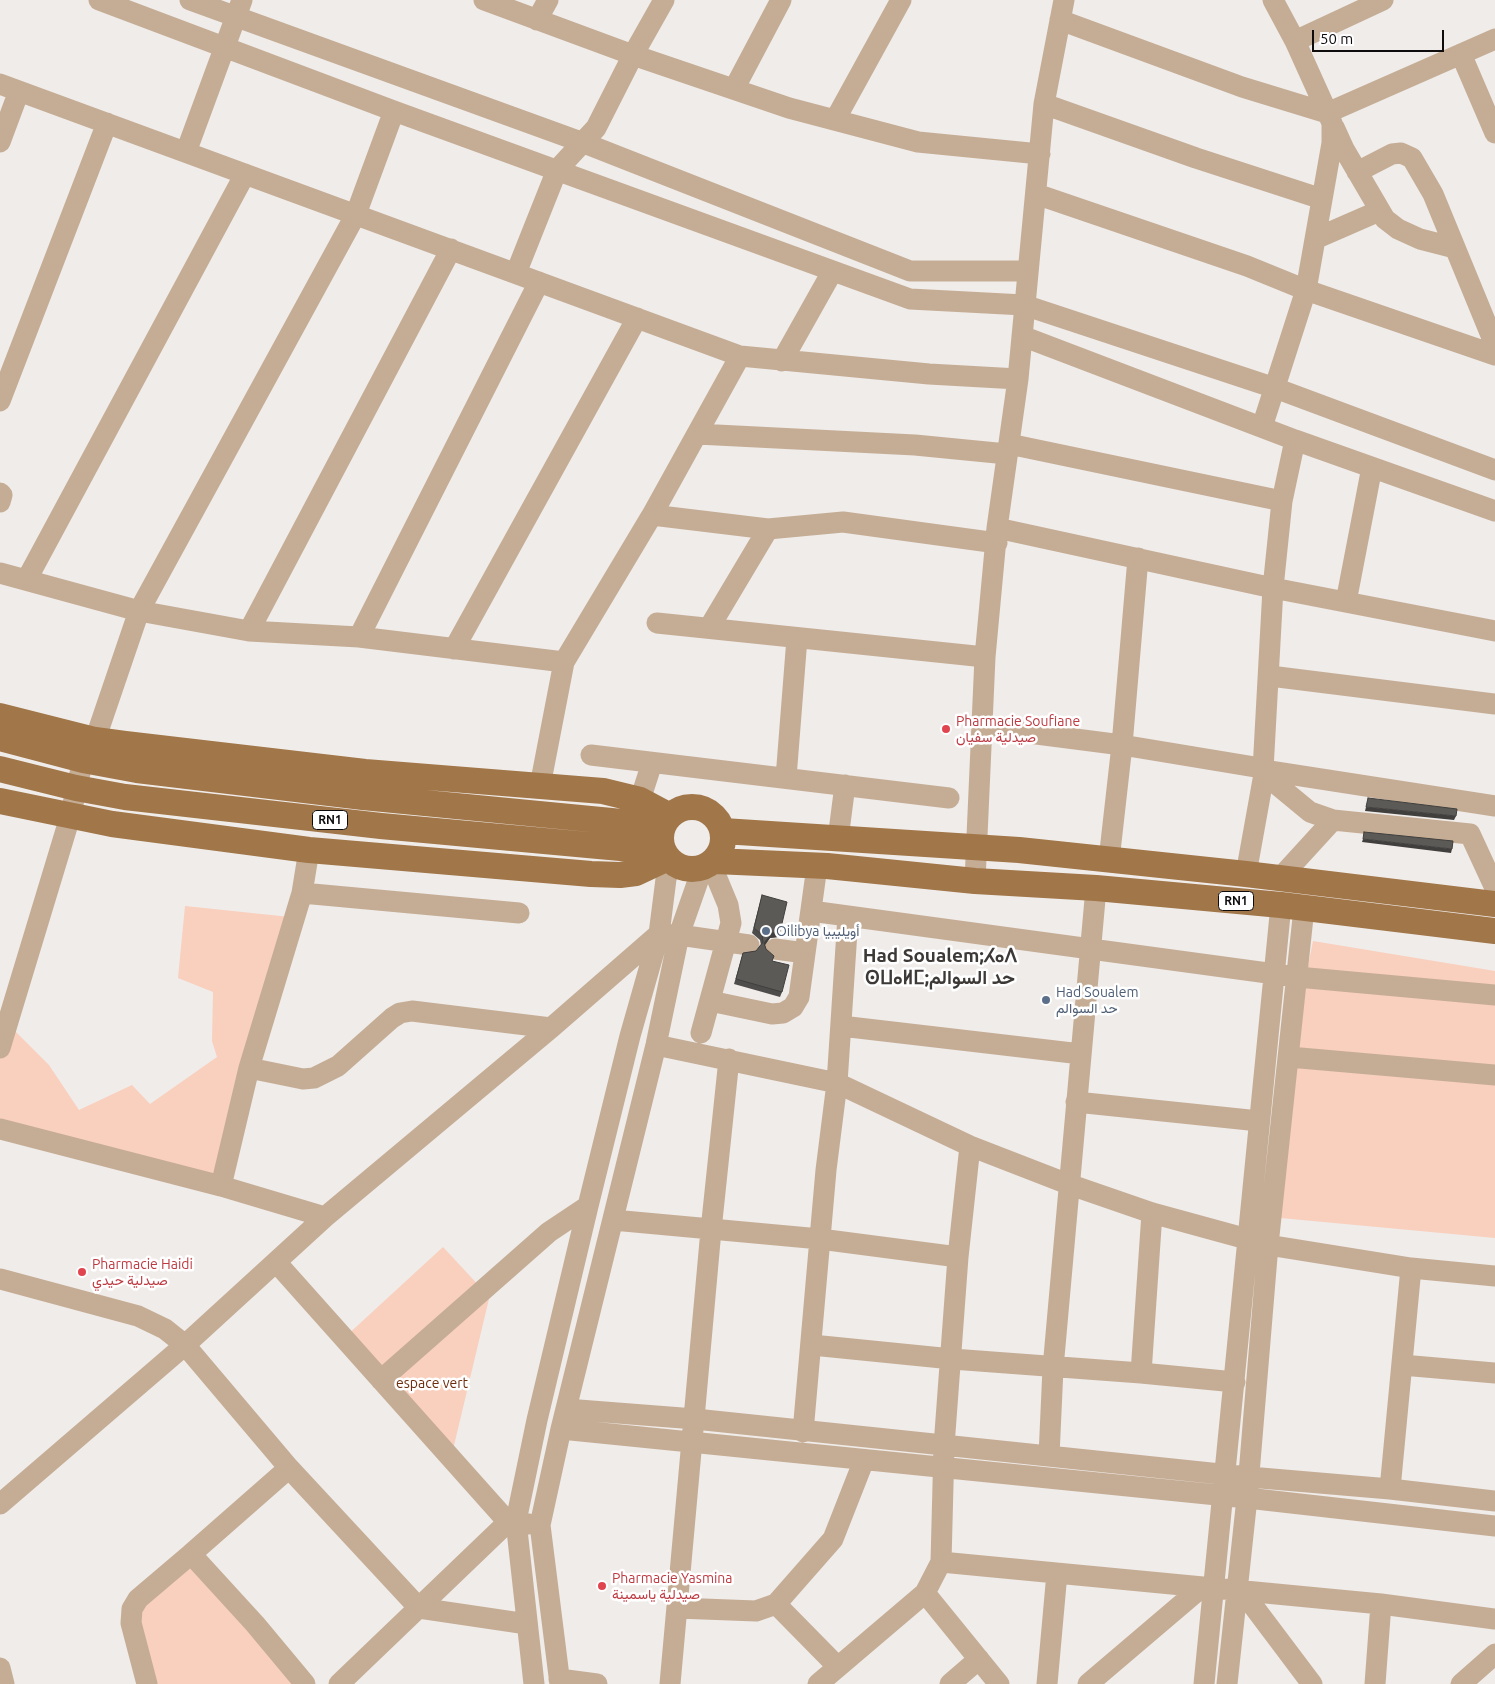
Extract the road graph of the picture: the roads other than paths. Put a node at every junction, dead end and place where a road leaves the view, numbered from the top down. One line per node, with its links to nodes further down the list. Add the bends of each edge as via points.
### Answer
1 (99, 0): 15 (street)
2 (190, 0): 10 (street)
3 (484, 0): 12 (street)
4 (548, 0): 12 (street)
5 (664, 0): 17 (street)
6 (782, 0): 19 (street)
7 (901, 0): 23 (street)
8 (1382, 0): 14 (street)
9 (1269, 2): 14 (street)
10 (239, 8): 15 (street); 27 (street)
11 (1062, 10): 20 (street); 22 (street, via 1242,87)
12 (537, 20): 17 (street)
13 (1495, 38): 16 (street)
14 (1295, 41): 22 (street)
15 (225, 48): 21 (street); 28 (street)
16 (1461, 54): 22 (street); 25 (street)
17 (632, 55): 19 (street); 27 (street, via 596,128)
18 (9, 87): 24 (street); 26 (street)
19 (734, 89): 23 (street)
20 (1044, 104): 29 (street); 34 (street)
21 (394, 111): 30 (street); 36 (street)
22 (1330, 118): 31 (street); 34 (street, via 1330,158)
23 (835, 120): 29 (street, via 918,142)
24 (107, 123): 28 (street); 54 (street)
25 (1495, 134)
26 (0, 142)
27 (584, 143): 30 (street); 40 (street, via 910,271)
28 (186, 152): 32 (street)
29 (1040, 154): 33 (street)
30 (557, 170): 41 (street); 42 (street)
31 (1357, 172): 35 (street); 38 (street, via 1392,154 1408,155 1433,194)
32 (245, 174): 36 (street); 70 (street)
33 (1036, 194): 40 (street); 44 (street, via 1238,263)
34 (1322, 199): 37 (street)
35 (1379, 212): 37 (street); 38 (street, via 1403,232)
36 (356, 214): 39 (street); 73 (street)
37 (1317, 238): 44 (street)
38 (1455, 248): 48 (street)
39 (451, 249): 42 (street); 76 (street)
40 (1028, 271): 45 (street)
41 (832, 272): 45 (street, via 910,300); 51 (street)
42 (516, 273): 43 (street)
43 (539, 282): 46 (street); 78 (street)
44 (1306, 290): 49 (street); 53 (street)
45 (1024, 305): 47 (street); 53 (street)
46 (637, 318): 50 (street); 80 (street)
47 (1022, 336): 52 (street); 55 (street)
48 (1495, 345)
49 (1495, 355)
50 (740, 356): 51 (street); 56 (street)
51 (782, 361): 52 (street)
52 (1018, 379): 58 (street)
53 (1275, 388): 55 (street); 60 (street)
54 (0, 401)
55 (1262, 427): 57 (street)
56 (697, 434): 58 (street); 65 (street)
57 (1295, 440): 59 (street); 62 (street)
58 (1008, 449): 62 (street); 67 (street)
59 (1372, 467): 64 (street); 72 (street)
60 (1495, 470)
61 (0, 493): 63 (street)
62 (1282, 501): 71 (street)
63 (0, 502)
64 (1495, 511)
65 (652, 515): 66 (street); 82 (street)
66 (768, 529): 67 (street, via 843,522); 75 (street)
67 (997, 535): 68 (street); 81 (street)
68 (1138, 558): 71 (street); 88 (street)
69 (0, 573): 70 (street)
70 (27, 579): 73 (street)
71 (1273, 588): 72 (street); 83 (street)
72 (1346, 602): 77 (street)
73 (139, 611): 76 (street); 89 (street)
74 (657, 623): 75 (street)
75 (709, 628): 79 (street)
76 (249, 631): 78 (street)
77 (1495, 631)
78 (359, 637): 80 (street)
79 (797, 638): 81 (street); 94 (street)
80 (454, 649): 82 (street)
81 (985, 657): 86 (street)
82 (564, 662): 96 (street)
83 (1270, 676): 84 (street); 93 (street)
84 (1495, 704)
85 (0, 716): 89 (main road)
86 (982, 727): 88 (street); 108 (street)
87 (0, 738): 89 (main road, RN1)
88 (1122, 745): 93 (street, via 1258,767); 112 (street)
89 (89, 750): 96 (main road); 97 (street); 104 (main road, RN1, via 137,770 363,797)
90 (591, 755): 91 (street)
91 (652, 763): 94 (street); 99 (street)
92 (0, 769): 97 (main road, RN1)
93 (1263, 772): 101 (street); 103 (street, via 1310,812); 115 (street)
94 (786, 778): 95 (street)
95 (845, 785): 98 (street); 107 (street)
96 (540, 786): 99 (main road, via 603,791)
97 (76, 788): 102 (street); 105 (main road, RN1, via 125,797)
98 (949, 798)
99 (640, 800): 104 (main road)
100 (0, 802): 102 (main road)
101 (1495, 806)
102 (70, 817): 109 (main road); 141 (street)
103 (1333, 820): 116 (street); 119 (street, via 1470,834)
104 (666, 821): 106 (main road, RN1, via 679,810 701,808 719,821); 111 (main road, via 661,839)
105 (381, 826): 110 (main road); 111 (main road, RN1)
106 (723, 832): 107 (main road, RN1); 113 (main road, via 723,847)
107 (838, 839): 108 (main road, RN1)
108 (976, 847): 112 (main road, RN1); 117 (street)
109 (309, 850): 110 (main road); 120 (street)
110 (377, 854): 111 (main road, via 620,876 636,873)
111 (668, 857): 113 (main road, RN1, via 688,870); 127 (street)
112 (1109, 860): 115 (main road, RN1)
113 (711, 864): 114 (main road, RN1); 127 (street, via 699,878); 128 (street, via 730,914)
114 (817, 866): 117 (main road, RN1); 123 (street)
115 (1246, 874): 116 (main road, RN1)
116 (1280, 878): 121 (main road, RN1)
117 (976, 881): 118 (main road, RN1)
118 (1096, 888): 122 (main road, RN1); 131 (street)
119 (1495, 888)
120 (302, 893): 124 (street); 145 (street)
121 (1495, 904)
122 (1293, 907): 126 (main road, RN1); 133 (street); 134 (street)
123 (811, 911): 125 (street); 132 (street)
124 (519, 912)
125 (848, 916): 131 (street); 137 (street)
126 (1495, 930)
127 (669, 935): 128 (street); 138 (street); 140 (street); 154 (street, via 630,1036)
128 (727, 942): 129 (street); 136 (street)
129 (749, 945)
130 (775, 949): 132 (street)
131 (1091, 949): 133 (street); 142 (street)
132 (805, 953): 136 (street, via 798,997 789,1011 772,1014)
133 (1274, 974): 134 (street); 149 (street)
134 (1297, 977): 135 (street); 143 (street)
135 (1495, 995)
136 (710, 1001): 139 (street)
137 (841, 1026): 142 (street); 147 (street)
138 (551, 1028): 145 (street, via 412,1010 392,1018 338,1066 314,1078 302,1079); 156 (street)
139 (701, 1033)
140 (656, 1045): 144 (street); 157 (street)
141 (0, 1048)
142 (1081, 1054): 148 (street)
143 (1288, 1057): 146 (street); 161 (street)
144 (729, 1059): 147 (street); 158 (street)
145 (249, 1068): 153 (street)
146 (1495, 1075)
147 (837, 1083): 151 (street); 159 (street)
148 (1076, 1102): 149 (street); 152 (street)
149 (1259, 1121): 160 (street)
150 (0, 1129): 153 (street)
151 (970, 1146): 152 (street); 162 (street)
152 (1068, 1184): 155 (street); 171 (street)
153 (221, 1186): 156 (street)
154 (588, 1206): 174 (street, via 549,1232); 192 (street)
155 (1152, 1212): 160 (street); 172 (street)
156 (325, 1217): 163 (street)
157 (613, 1220): 158 (street); 176 (street)
158 (711, 1230): 159 (street); 177 (street)
159 (820, 1239): 162 (street); 168 (street)
160 (1247, 1239): 161 (street); 175 (street)
161 (1268, 1245): 164 (street); 187 (street)
162 (958, 1257): 169 (street)
163 (276, 1262): 167 (street); 174 (street)
164 (1411, 1268): 165 (street); 170 (street)
165 (1495, 1276)
166 (0, 1278): 167 (street, via 138,1316 165,1329)
167 (184, 1345): 184 (street); 191 (street)
168 (812, 1345): 169 (street); 179 (street)
169 (952, 1359): 171 (street); 181 (street)
170 (1402, 1365): 173 (street); 188 (street)
171 (1053, 1368): 172 (street); 182 (street)
172 (1141, 1373): 175 (street)
173 (1495, 1373)
174 (381, 1380): 192 (street)
175 (1235, 1382): 186 (street)
176 (566, 1408): 177 (street); 178 (street)
177 (695, 1419): 179 (street); 180 (street)
178 (560, 1429): 180 (street); 193 (street)
179 (803, 1432): 181 (street)
180 (693, 1442): 183 (street); 204 (street)
181 (944, 1446): 182 (street); 185 (street)
182 (1049, 1456): 186 (street)
183 (864, 1460): 185 (street); 201 (street, via 833,1539)
184 (289, 1468): 195 (street); 203 (street)
185 (943, 1469): 189 (street); 196 (street)
186 (1226, 1475): 187 (street); 189 (street)
187 (1248, 1488): 188 (street); 189 (street); 194 (street); 199 (street)
188 (1390, 1489): 190 (street)
189 (1224, 1496): 198 (street)
190 (1495, 1501)
191 (0, 1504)
192 (512, 1522): 193 (street); 203 (street); 206 (street)
193 (540, 1525): 211 (street)
194 (1495, 1526)
195 (191, 1554): 213 (street, via 138,1599 132,1608 131,1623); 214 (street)
196 (941, 1562): 197 (street); 200 (street)
197 (1057, 1573): 198 (street); 222 (street)
198 (1208, 1587): 199 (street); 223 (street); 224 (street)
199 (1239, 1590): 202 (street); 225 (street); 226 (street)
200 (925, 1592): 208 (street); 209 (street)
201 (776, 1604): 204 (street, via 756,1611); 209 (street)
202 (1381, 1604): 205 (street); 227 (street)
203 (419, 1608): 206 (street); 215 (street)
204 (677, 1608): 218 (street)
205 (1495, 1619)
206 (527, 1624): 216 (street)
207 (1495, 1654): 228 (street)
208 (979, 1659): 220 (street); 221 (street)
209 (838, 1667): 219 (street)
210 (0, 1668): 212 (street)
211 (559, 1682): 217 (street)
212 (4, 1684)
213 (147, 1684)
214 (305, 1684)
215 (339, 1684)
216 (534, 1684)
217 (597, 1684)
218 (670, 1684)
219 (818, 1684)
220 (950, 1684)
221 (999, 1684)
222 (1047, 1684)
223 (1088, 1684)
224 (1204, 1684)
225 (1227, 1684)
226 (1312, 1684)
227 (1375, 1684)
228 (1461, 1684)

